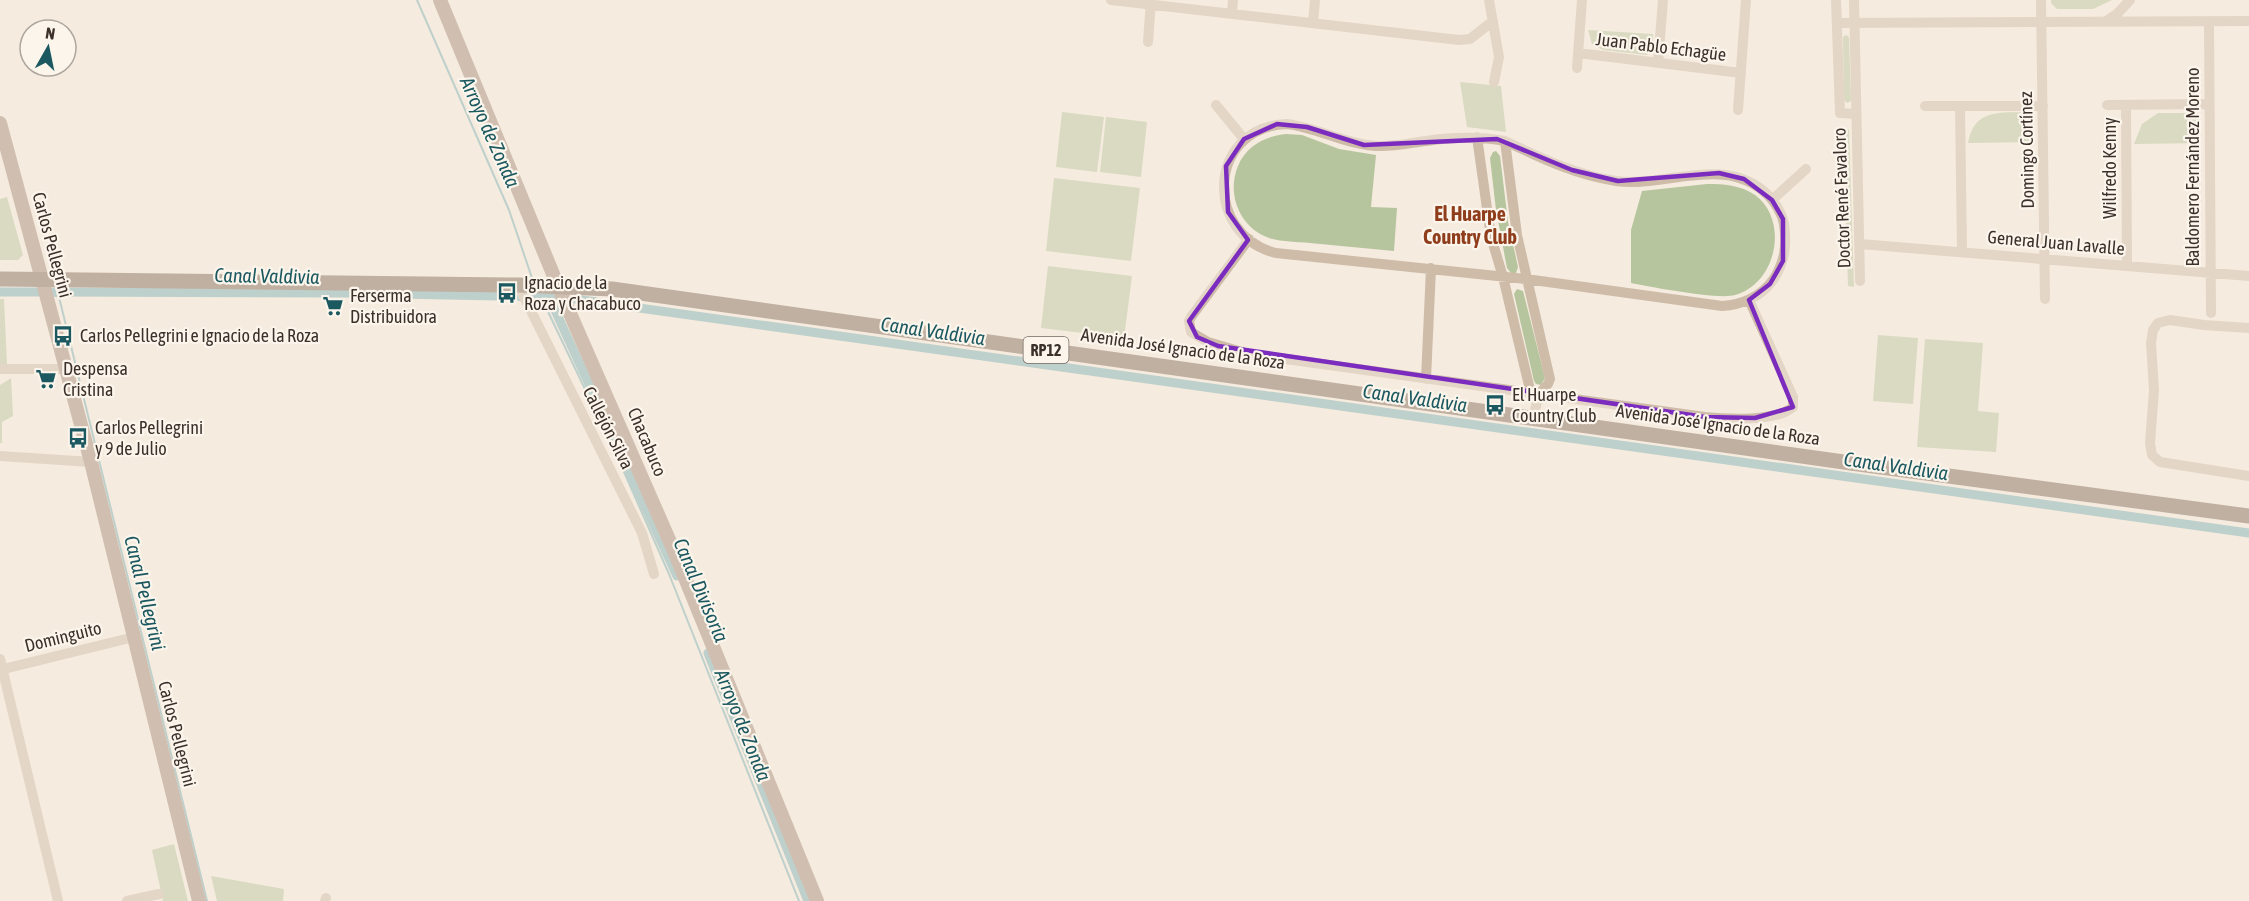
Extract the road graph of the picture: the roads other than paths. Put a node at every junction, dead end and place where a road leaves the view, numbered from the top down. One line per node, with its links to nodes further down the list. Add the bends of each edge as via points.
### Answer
1 (440, 0): 57 (street, Chacabuco)
2 (1111, 0): 13 (street)
3 (1233, 0): 14 (street)
4 (1314, 0): 20 (street)
5 (1489, 0): 15 (street)
6 (1582, 0): 24 (street)
7 (1663, 0): 25 (street)
8 (1746, 0): 27 (street)
9 (1836, 0): 21 (street, Doctor René Favaloro)
10 (1854, 0): 22 (street, Doctor René Favaloro)
11 (2042, 0): 18 (street, Domingo Cortínez)
12 (2130, 0): 19 (street)
13 (1151, 2): 14 (street); 23 (street)
14 (1232, 14): 20 (street)
15 (1493, 21): 20 (street, via 1464,40); 28 (street, via 1499,57)
16 (2209, 21): 17 (street); 19 (street); 29 (street, Baldomero Fernández Moreno)
17 (2249, 21)
18 (2042, 22): 19 (street); 22 (street); 35 (street, Domingo Cortínez)
19 (2104, 22)
20 (1312, 23)
21 (1837, 23): 22 (street); 37 (street, Doctor René Favaloro, via 1840,113)
22 (1854, 23): 37 (street, Doctor René Favaloro)
23 (1148, 42)
24 (1578, 53): 25 (street, Juan Pablo Echagüe); 26 (street)
25 (1658, 63): 27 (street, Juan Pablo Echagüe)
26 (1577, 68)
27 (1740, 73): 36 (street)
28 (1494, 82)
29 (2209, 104): 32 (street); 50 (street, Baldomero Fernández Moreno)
30 (1216, 105): 40 (street)
31 (2107, 105): 32 (street)
32 (2126, 105): 48 (street, Wilfredo Kenny)
33 (1925, 106): 34 (street)
34 (1960, 106): 35 (street); 46 (street)
35 (2043, 106): 47 (street, Domingo Cortínez)
36 (1738, 110)
37 (1856, 114): 45 (street, Doctor René Favaloro)
38 (0, 123): 54 (street, Carlos Pellegrini)
39 (1477, 137): 40 (street, via 1364,145 1287,123 1267,126); 41 (street); 52 (street, via 1491,237)
40 (1244, 139): 44 (street, via 1226,166 1224,192 1228,212)
41 (1504, 141): 43 (street, via 1586,175 1645,182 1719,173 1755,184); 55 (street)
42 (1806, 169): 43 (street)
43 (1772, 200): 60 (street, via 1783,219 1783,261 1770,284)
44 (1249, 240): 49 (street, via 1276,253); 65 (street, via 1191,317 1191,332 1197,337 1250,354)
45 (1860, 244): 46 (street, General Juan Lavalle); 56 (street, Doctor René Favaloro)
46 (1962, 252): 47 (street, General Juan Lavalle)
47 (2044, 259): 48 (street, General Juan Lavalle); 59 (street, Domingo Cortínez)
48 (2127, 266): 50 (street, General Juan Lavalle)
49 (1431, 268): 52 (street); 65 (street)
50 (2211, 273): 51 (street, General Juan Lavalle); 61 (street, Baldomero Fernández Moreno)
51 (2249, 276)
52 (1503, 277): 55 (street); 66 (street)
53 (0, 279): 54 (main road, Avenida José Ignacio de la Roza / RP12)
54 (42, 279): 58 (main road, Avenida José Ignacio de la Roza / RP12); 64 (street, Carlos Pellegrini)
55 (1526, 279): 60 (street, via 1712,305 1732,306); 66 (street, via 1550,379)
56 (1860, 281)
57 (558, 286): 58 (main road, Avenida José Ignacio de la Roza / RP12); 67 (main road, Avenida José Ignacio de la Roza / RP12, via 624,290); 79 (street, Chacabuco, via 679,561)
58 (521, 293): 72 (street, Callejón Silva, via 642,533)
59 (2045, 299)
60 (1749, 300): 66 (street, via 1792,397 1792,407 1784,412 1740,420 1722,419)
61 (2211, 313)
62 (2249, 328): 70 (street, via 2170,320 2156,326 2151,335 2154,390 2150,443 2152,455 2160,462)
63 (0, 369): 64 (street)
64 (66, 369): 69 (street, Carlos Pellegrini)
65 (1426, 379): 66 (street)
66 (1535, 393): 67 (street)
67 (1533, 413): 71 (main road, Avenida José Ignacio de la Roza / RP12, via 1851,464)
68 (0, 456): 69 (street)
69 (91, 462): 73 (street, Carlos Pellegrini)
70 (2249, 476)
71 (2249, 516)
72 (654, 574)
73 (134, 637): 74 (street, Dominguito); 78 (street, Carlos Pellegrini)
74 (1, 666): 76 (street)
75 (159, 894): 77 (street)
76 (58, 901)
77 (127, 901)
78 (199, 901)
79 (817, 901)

